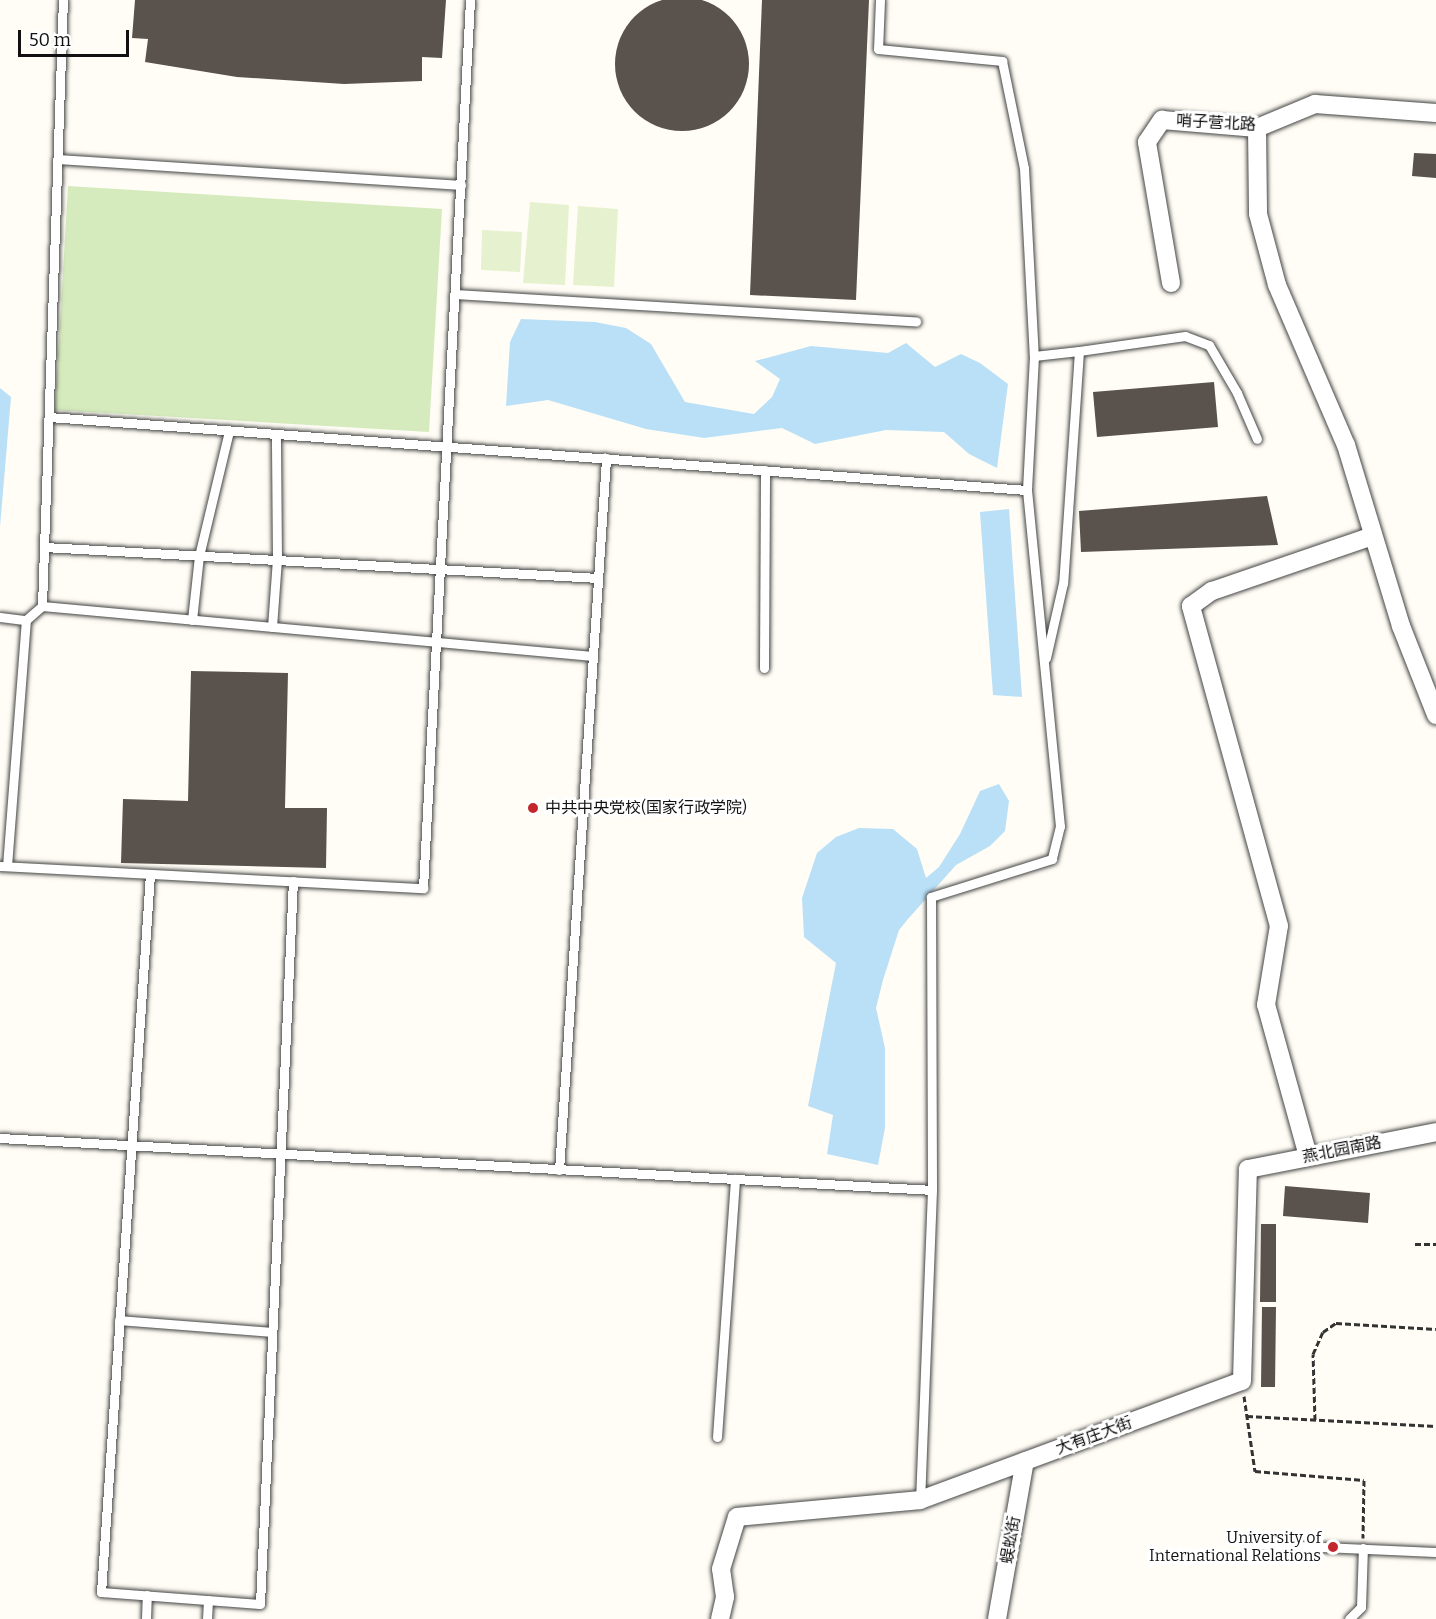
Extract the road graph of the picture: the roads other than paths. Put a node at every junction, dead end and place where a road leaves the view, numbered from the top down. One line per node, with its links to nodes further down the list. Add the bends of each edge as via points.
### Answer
1 (63, 0): 6 (lane)
2 (470, 0): 7 (lane)
3 (880, 0): 12 (lane, via 878,49 1002,61 1024,168)
4 (1436, 113): 5 (street, 哨子营北路, via 1314,104)
5 (1257, 128): 8 (street, 哨子营北路, via 1162,120 1147,142); 21 (street, via 1258,214 1277,285 1346,445)
6 (58, 159): 7 (lane); 13 (lane)
7 (460, 185): 9 (lane)
8 (1171, 283)
9 (455, 294): 10 (lane); 17 (lane)
10 (916, 321)
11 (1079, 351): 12 (lane); 16 (lane, via 1185,336 1209,345 1237,393); 35 (lane, via 1063,583)
12 (1034, 356): 20 (lane)
13 (48, 417): 14 (lane); 22 (lane)
14 (229, 431): 15 (lane); 23 (lane)
15 (276, 434): 17 (lane); 24 (lane)
16 (1257, 439)
17 (446, 447): 18 (lane); 25 (lane)
18 (606, 459): 19 (lane); 26 (lane)
19 (765, 470): 20 (lane); 34 (lane)
20 (1027, 490): 35 (lane)
21 (1373, 536): 36 (street, via 1401,626); 44 (street, via 1212,591 1191,606 1280,926 1266,1005)
22 (44, 547): 23 (lane); 27 (lane)
23 (199, 556): 24 (lane); 30 (lane)
24 (277, 559): 25 (lane); 31 (lane)
25 (440, 568): 26 (lane); 32 (lane)
26 (598, 578): 33 (lane)
27 (42, 606): 29 (lane); 30 (lane)
28 (0, 617): 29 (lane)
29 (26, 620): 37 (lane)
30 (192, 620): 31 (lane)
31 (272, 627): 32 (lane)
32 (436, 641): 33 (lane); 39 (lane, via 423,888)
33 (593, 656): 45 (lane)
34 (764, 668)
35 (1044, 668): 47 (lane, via 1060,826 1052,859 931,897)
36 (1436, 715)
37 (4, 866): 38 (lane)
38 (150, 874): 39 (lane); 42 (lane)
39 (293, 881): 43 (lane)
40 (1436, 1132): 44 (street, 燕北园南路)
41 (0, 1138): 42 (lane)
42 (131, 1146): 43 (lane); 48 (lane)
43 (281, 1154): 45 (lane); 49 (lane)
44 (1308, 1156): 50 (street, 燕北园南路, via 1248,1169)
45 (559, 1170): 46 (lane)
46 (735, 1179): 47 (lane); 51 (lane)
47 (932, 1190): 53 (lane)
48 (119, 1320): 49 (lane); 57 (lane, via 101,1592)
49 (272, 1332): 58 (lane, via 260,1604)
50 (1242, 1382): 52 (street, 大有庄大街)
51 (717, 1437)
52 (1025, 1461): 53 (street, 大有庄大街); 62 (street, 蜈蚣街)
53 (921, 1500): 61 (street, 大有庄大街, via 737,1517 721,1569 725,1597)
54 (1254, 1544): 55 (lane)
55 (1363, 1548): 56 (lane); 63 (lane, via 1360,1607)
56 (1436, 1552)
57 (147, 1595): 58 (lane); 59 (lane)
58 (208, 1600): 60 (lane)
59 (146, 1619)
60 (207, 1619)
61 (720, 1619)
62 (997, 1619)
63 (1348, 1619)

